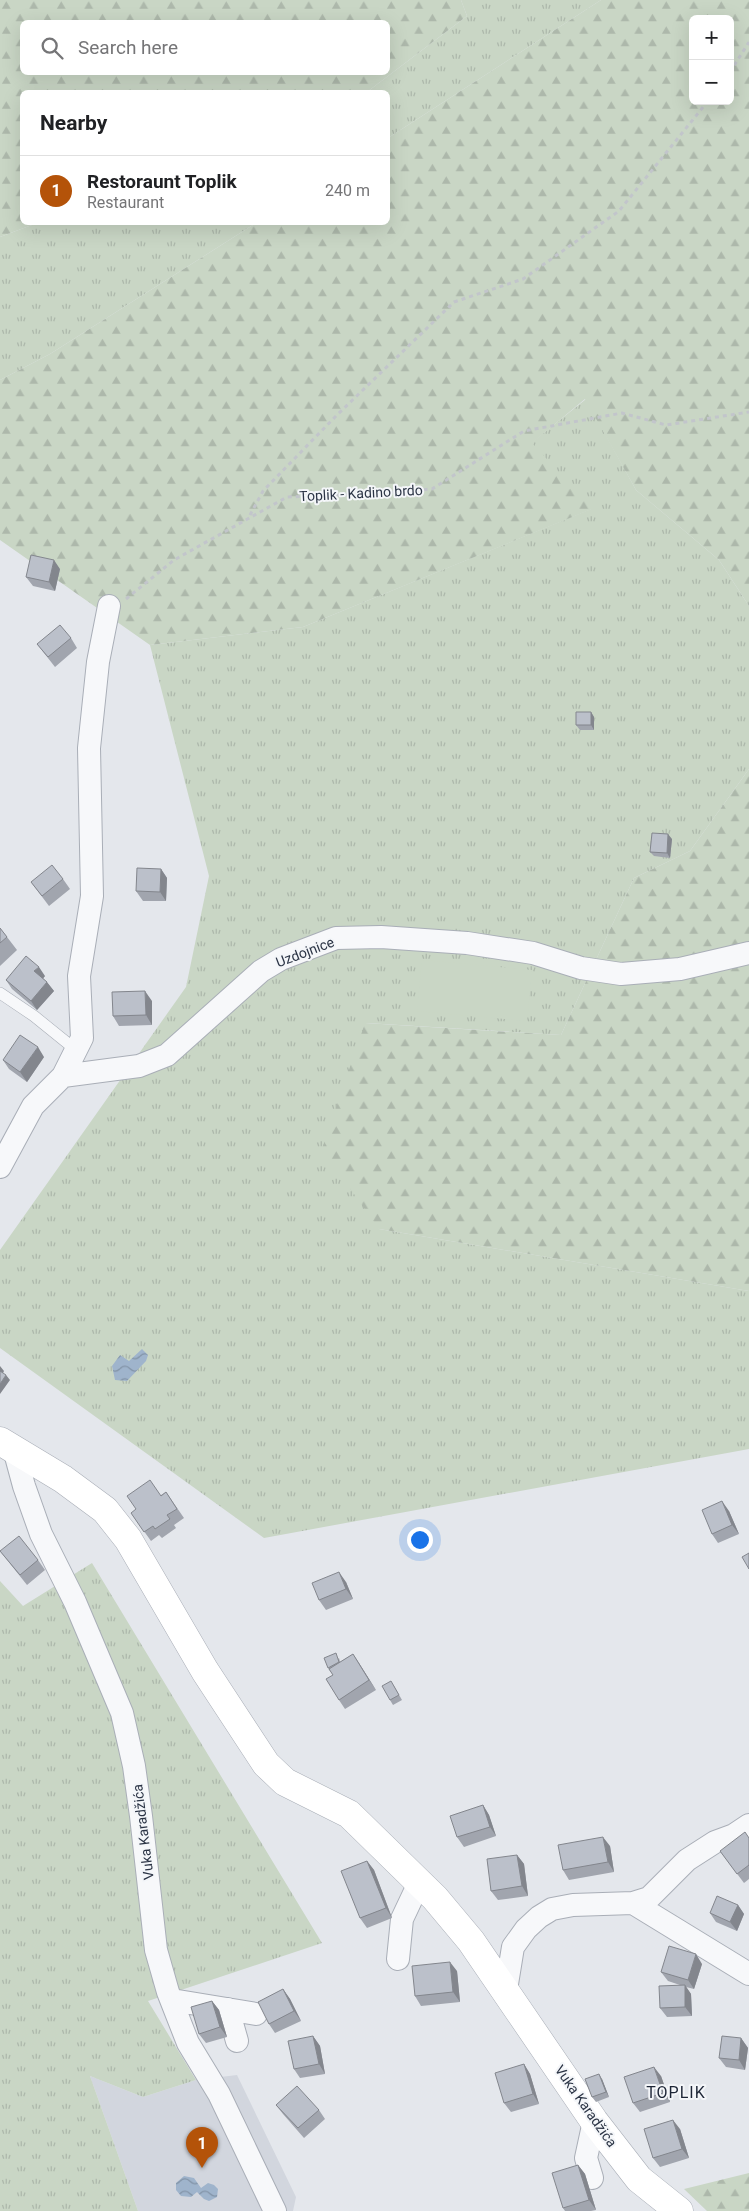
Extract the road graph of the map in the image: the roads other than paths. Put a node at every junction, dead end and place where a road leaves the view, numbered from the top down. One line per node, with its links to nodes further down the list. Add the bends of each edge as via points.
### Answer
1 (109, 610): 4 (street, via 98,662 89,748 92,896 79,976 82,1038)
2 (749, 953): 5 (street, Uzdojnice, via 680,969 621,974 581,968 533,952 467,943 381,937 336,938 281,959 261,971 167,1055 139,1066)
3 (0, 993): 4 (lane)
4 (76, 1050): 5 (street)
5 (63, 1076): 6 (street, via 33,1106)
6 (0, 1167)
7 (7, 1446): 9 (street, Vuka Karadžića, via 105,1510 128,1539 205,1671 266,1764 285,1782 349,1814); 14 (street, Vuka Karadžića, via 41,1534 98,1653 122,1713 139,1796 156,1950)
8 (749, 1825): 10 (street, via 686,1860 649,1898)
9 (419, 1883): 11 (street, via 402,1919); 13 (street, Vuka Karadžića, via 471,1941)
10 (634, 1903): 12 (street); 13 (street, via 573,1905 552,1909 539,1916 513,1947)
11 (398, 1959)
12 (749, 1974)
13 (506, 1990): 18 (street, Vuka Karadžića)
14 (172, 2000): 15 (street); 20 (street, Vuka Karadžića, via 188,2043 219,2094)
15 (228, 2009): 16 (street); 17 (street)
16 (256, 2014)
17 (237, 2041)
18 (594, 2121): 19 (street, via 586,2158); 21 (street, Vuka Karadžića, via 639,2178)
19 (592, 2178)
20 (275, 2211)
21 (678, 2211)

